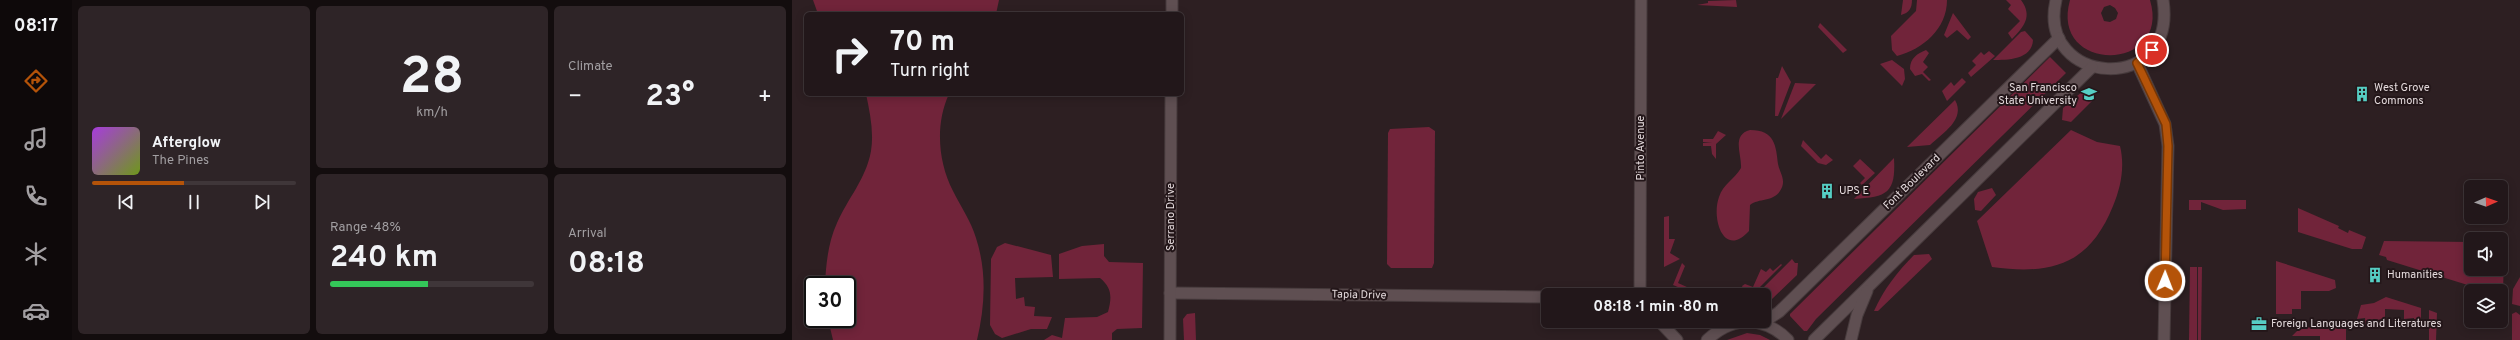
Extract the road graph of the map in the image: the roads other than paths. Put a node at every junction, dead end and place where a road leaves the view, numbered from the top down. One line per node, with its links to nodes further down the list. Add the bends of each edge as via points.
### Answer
1 (1172, 0): 7 (street)
2 (1641, 0): 15 (street, Pinto Avenue)
3 (2049, 0): 9 (street)
4 (2056, 0): 9 (street)
5 (2163, 0): 8 (street)
6 (2170, 0): 8 (street)
7 (1172, 12)
8 (2165, 15): 11 (street, via 2162,34 2152,50)
9 (2054, 16): 10 (street)
10 (2059, 38): 12 (street, via 2070,54); 18 (street, Font Boulevard, via 1780,312)
11 (2137, 63): 12 (street, via 2121,69); 28 (street, via 2166,124 2168,146)
12 (2092, 67): 14 (street)
13 (1171, 96): 16 (street, Serrano Drive)
14 (1870, 285): 26 (street); 27 (street, via 1857,315)
15 (1640, 288)
16 (1170, 293): 17 (street, Tapia Drive); 22 (street, Serrano Drive)
17 (1541, 297)
18 (1771, 318)
19 (1771, 327): 25 (street)
20 (1666, 328): 23 (street)
21 (1720, 328): 24 (street)
22 (1170, 340)
23 (1677, 340)
24 (1707, 340)
25 (1788, 340)
26 (1814, 340)
27 (1851, 340)
28 (2164, 340)

